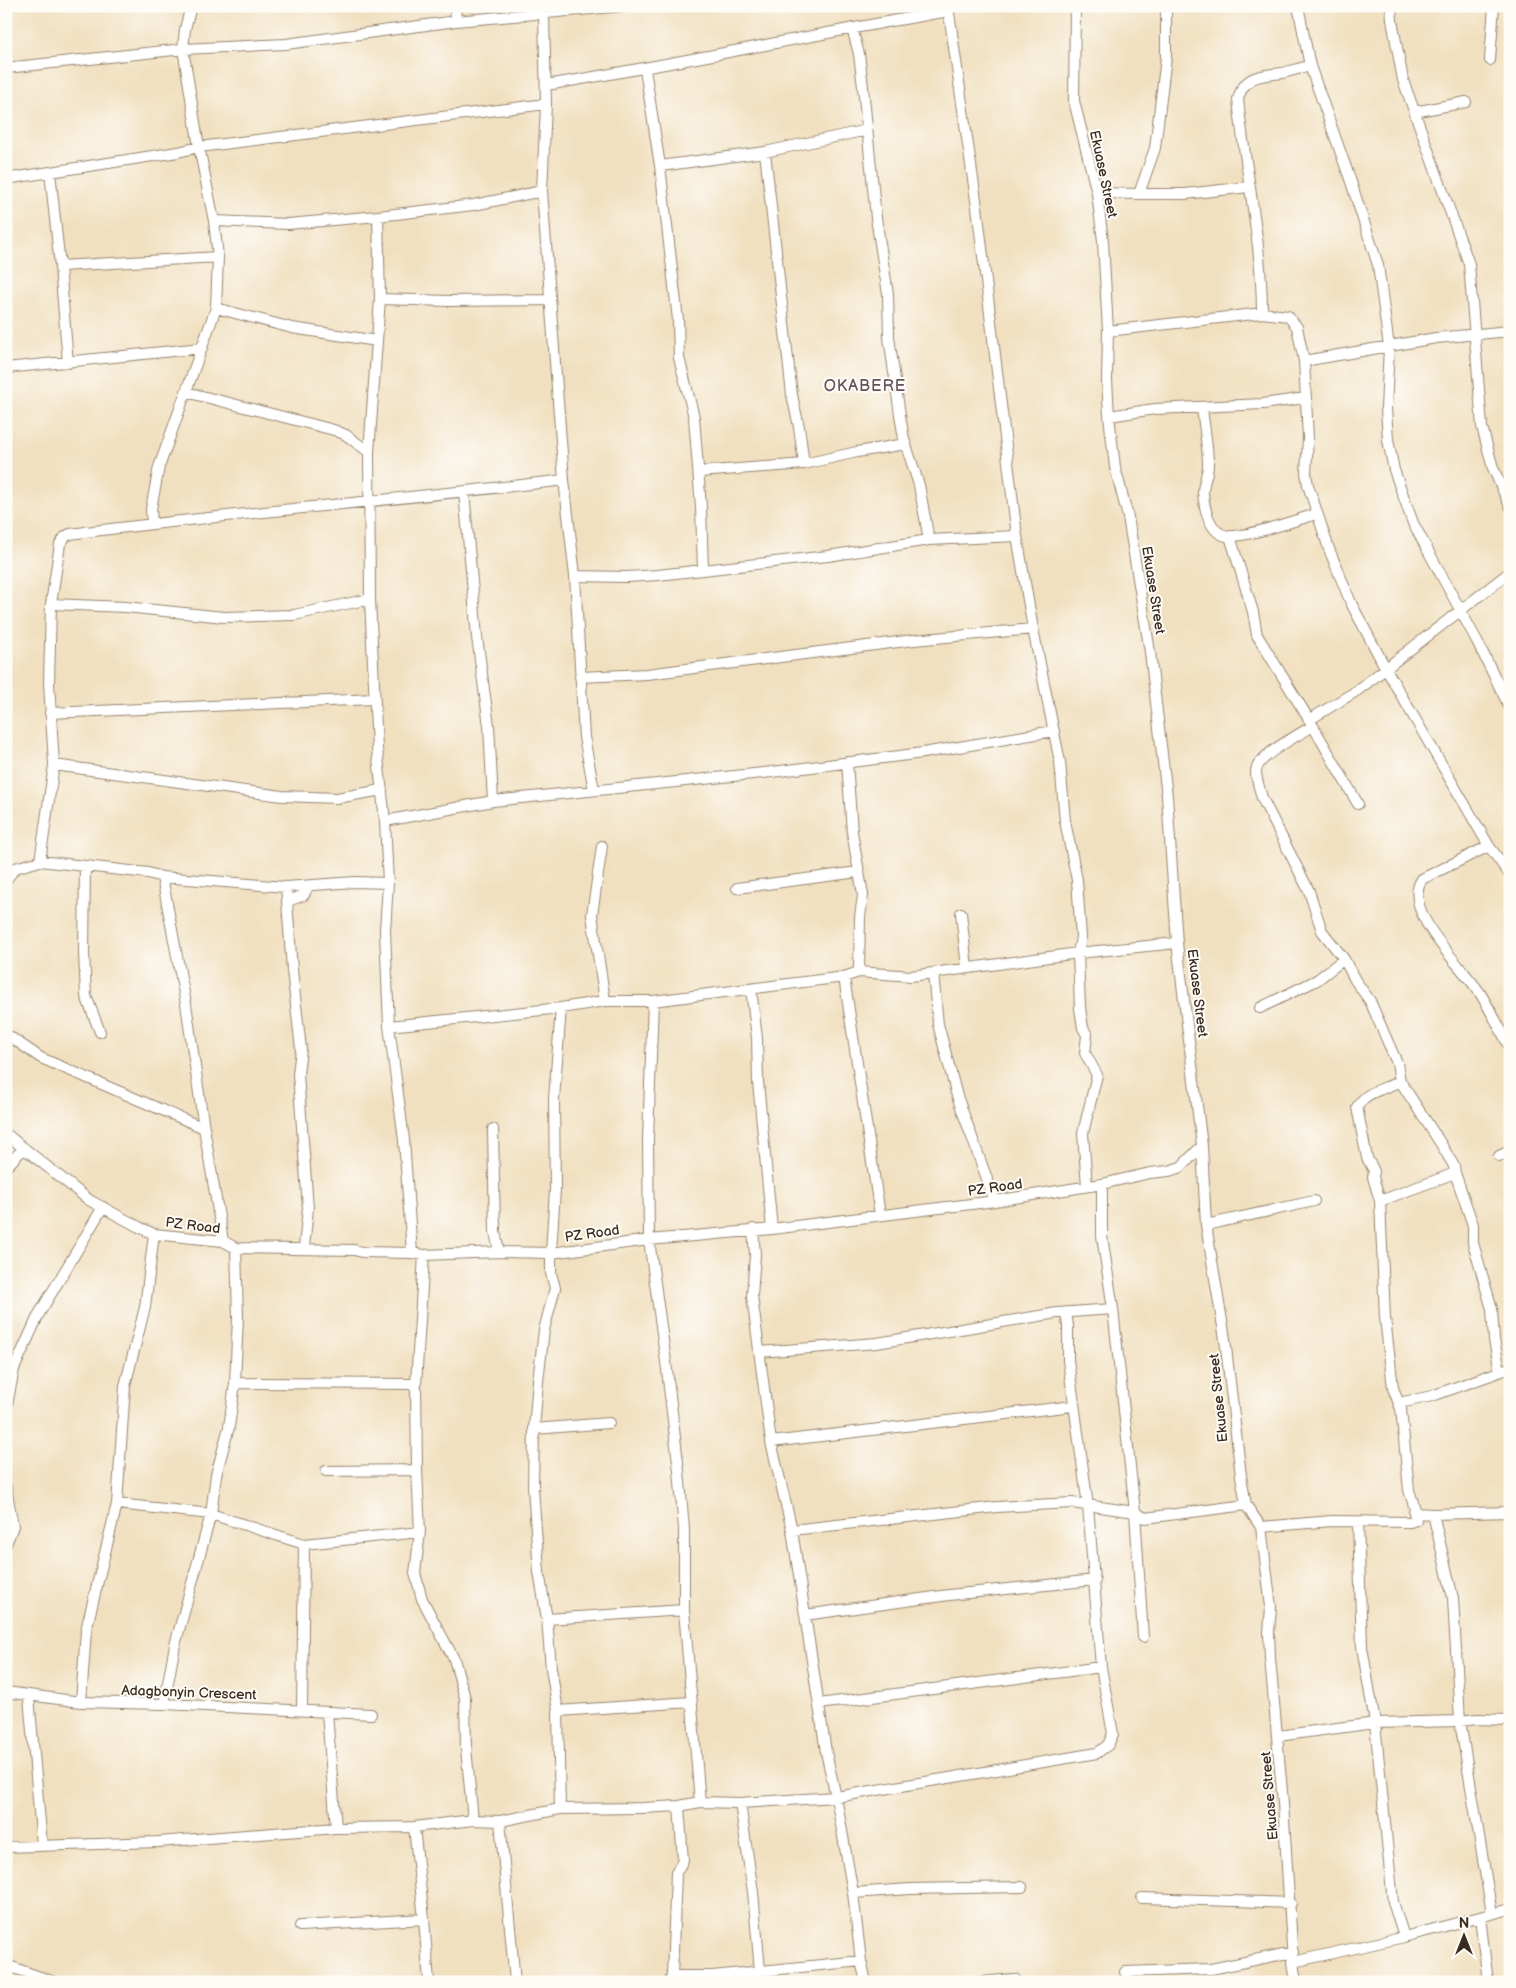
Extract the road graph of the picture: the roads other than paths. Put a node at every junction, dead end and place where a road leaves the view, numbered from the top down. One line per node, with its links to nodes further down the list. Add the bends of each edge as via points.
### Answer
1 (191, 6): 13 (street)
2 (455, 6): 11 (street)
3 (624, 6): 10 (street)
4 (1075, 6): 30 (street, Ekuase Street, via 1074,101)
5 (1166, 6): 31 (street, via 1166,57 1155,148)
6 (1298, 6): 15 (street)
7 (1391, 6): 21 (street, via 1399,63)
8 (1494, 6): 14 (street)
9 (948, 9): 12 (street); 63 (street, via 977,207)
10 (544, 13): 11 (street); 18 (street)
11 (456, 21): 13 (street, via 286,44)
12 (852, 28): 17 (street); 22 (street, via 859,54)
13 (183, 49): 16 (street); 23 (street)
14 (1490, 60)
15 (1310, 66): 28 (street, via 1261,75 1250,79 1241,88 1238,99); 44 (street, via 1378,265)
16 (6, 68)
17 (644, 69): 18 (street); 25 (street)
18 (546, 85): 20 (street)
19 (1466, 102): 21 (street)
20 (546, 104): 23 (street); 29 (street)
21 (1414, 112): 42 (street, via 1469,264)
22 (867, 130): 24 (street); 53 (street, via 888,294 889,337)
23 (199, 147): 26 (street); 33 (street)
24 (765, 152): 25 (street); 55 (street, via 792,395)
25 (660, 166): 56 (street, via 678,320 679,358 694,417)
26 (50, 172): 27 (street); 35 (street)
27 (6, 179)
28 (1249, 186): 31 (street, via 1185,194); 39 (street, via 1257,230)
29 (542, 191): 32 (street, via 474,205); 37 (street)
30 (1097, 193): 31 (street); 40 (street, Ekuase Street)
31 (1138, 194)
32 (378, 216): 33 (street, via 288,224); 36 (street)
33 (214, 222): 34 (street)
34 (218, 257): 35 (street); 38 (street)
35 (60, 266): 47 (street)
36 (380, 299): 37 (street); 43 (street)
37 (550, 300): 57 (street)
38 (216, 308): 43 (street, via 292,328); 45 (street)
39 (1262, 313): 40 (street); 46 (street, via 1288,316 1292,320 1297,327)
40 (1108, 331): 52 (street, Ekuase Street)
41 (1510, 331): 42 (street)
42 (1474, 336): 44 (street, via 1436,338); 60 (street, via 1482,427 1493,468)
43 (377, 341): 54 (street)
44 (1389, 347): 46 (street); 71 (street, via 1386,408 1394,470 1413,523)
45 (202, 348): 47 (street); 49 (street)
46 (1304, 361): 50 (street)
47 (68, 363): 48 (street)
48 (6, 368)
49 (186, 392): 54 (street, via 334,430); 62 (street, via 159,467 151,509)
50 (1305, 398): 51 (street); 61 (street, via 1306,474)
51 (1202, 408): 52 (street, via 1156,409); 64 (street, via 1208,467 1203,491 1209,520 1221,535)
52 (1109, 416): 103 (street, Ekuase Street, via 1115,467 1128,517 1150,652 1167,796)
53 (906, 444): 55 (street); 65 (street, via 919,486)
54 (369, 452): 59 (street)
55 (804, 464): 56 (street)
56 (699, 472): 66 (street)
57 (564, 480): 58 (street); 68 (street)
58 (464, 492): 59 (street); 85 (street, via 489,726)
59 (368, 502): 62 (street); 69 (street)
60 (1510, 506)
61 (1316, 514): 64 (street); 73 (street, via 1351,603)
62 (152, 524): 70 (street, via 64,537 60,544)
63 (1017, 536): 65 (street); 72 (street)
64 (1230, 536): 79 (street, via 1257,635)
65 (929, 540): 66 (street, via 828,556)
66 (702, 570): 68 (street, via 627,577)
67 (1510, 572): 71 (street)
68 (575, 576): 74 (street)
69 (370, 599): 70 (street, via 294,615 224,617 125,607); 76 (street)
70 (51, 604): 78 (street)
71 (1460, 612): 73 (street); 75 (street)
72 (1033, 629): 74 (street, via 914,640 647,674); 80 (street)
73 (1386, 669): 79 (street); 89 (street)
74 (580, 677): 84 (street, via 584,737)
75 (1506, 694): 77 (street)
76 (374, 699): 78 (street); 83 (street)
77 (1510, 708)
78 (50, 713): 82 (street)
79 (1311, 723): 86 (street); 105 (street, via 1261,760 1256,769 1262,798 1309,892 1322,931)
80 (1054, 731): 81 (street, via 923,754); 104 (street, via 1065,821 1077,880 1081,937)
81 (847, 762): 84 (street); 93 (street)
82 (54, 765): 83 (street, via 282,796 337,798); 90 (street)
83 (382, 790): 87 (street)
84 (594, 790): 85 (street)
85 (493, 801): 87 (street)
86 (1358, 804)
87 (386, 821): 97 (street)
88 (602, 846): 111 (street, via 592,915)
89 (1489, 846): 94 (street); 118 (street, via 1422,879 1416,894 1421,913 1432,932 1481,994)
90 (40, 861): 91 (street); 92 (street)
91 (11, 866): 96 (street)
92 (86, 866): 95 (street); 116 (street, via 86,996)
93 (858, 872): 100 (street); 107 (street, via 864,895 860,916)
94 (1510, 875)
95 (162, 877): 99 (street); 120 (street, via 186,1004)
96 (6, 880)
97 (388, 883): 98 (street); 115 (street)
98 (308, 886): 99 (street); 101 (street, via 304,895)
99 (286, 888): 101 (street)
100 (737, 888)
101 (288, 901): 143 (street, via 301,1049 298,1074 308,1208)
102 (961, 913): 106 (street)
103 (1177, 943): 104 (street); 123 (street, Ekuase Street)
104 (1078, 953): 106 (street); 130 (street, via 1080,1008 1087,1035 1085,1053 1097,1075 1083,1133)
105 (1344, 959): 114 (street, via 1317,980); 119 (street, via 1370,1001 1392,1049)
106 (967, 968): 108 (street)
107 (860, 972): 108 (street, via 911,976); 109 (street)
108 (933, 973): 131 (street, via 938,1024 957,1096)
109 (844, 977): 110 (street); 135 (street)
110 (751, 989): 112 (street); 137 (street)
111 (605, 1001): 112 (street); 113 (street)
112 (653, 1001): 140 (street, via 648,1140)
113 (561, 1008): 115 (street); 146 (street, via 554,1099 555,1188)
114 (1260, 1008)
115 (389, 1026): 144 (street, via 404,1140)
116 (100, 1032)
117 (6, 1034): 120 (street, via 41,1058)
118 (1510, 1048)
119 (1400, 1081): 128 (street, via 1442,1144); 133 (street, via 1375,1090 1357,1107 1366,1158 1374,1171)
120 (204, 1128): 141 (street)
121 (493, 1129): 145 (street)
122 (6, 1134): 124 (street, PZ Road)
123 (1202, 1146): 129 (street, PZ Road, via 1180,1167); 136 (street, Ekuase Street)
124 (24, 1148): 127 (street); 134 (street, PZ Road, via 89,1200)
125 (1510, 1151): 126 (street)
126 (1499, 1156)
127 (6, 1167)
128 (1455, 1173): 133 (street); 151 (street, via 1473,1225 1473,1243 1492,1308 1494,1340)
129 (1102, 1184): 130 (street, PZ Road); 148 (street, via 1102,1236)
130 (1087, 1186): 131 (street, PZ Road)
131 (995, 1201): 135 (street, PZ Road)
132 (1314, 1201): 136 (street)
133 (1380, 1201): 154 (street, via 1385,1318 1393,1388)
134 (103, 1207): 139 (street, PZ Road); 156 (street, via 39,1314 14,1369)
135 (880, 1215): 137 (street, PZ Road)
136 (1206, 1225): 164 (street, Ekuase Street, via 1226,1339)
137 (772, 1229): 138 (street, PZ Road)
138 (754, 1230): 140 (street, PZ Road); 150 (street, via 752,1296)
139 (154, 1234): 141 (street, PZ Road); 163 (street, via 145,1307 125,1386)
140 (649, 1240): 146 (street, PZ Road); 178 (street, via 680,1470)
141 (223, 1241): 142 (street, PZ Road)
142 (236, 1248): 143 (street, PZ Road); 152 (street, via 238,1317)
143 (304, 1248): 144 (street, PZ Road)
144 (412, 1252): 147 (street, PZ Road)
145 (499, 1252): 146 (street, PZ Road); 147 (street, PZ Road)
146 (551, 1253): 158 (street, via 551,1273 556,1288 544,1330)
147 (424, 1254): 153 (street)
148 (1112, 1309): 149 (street); 166 (street)
149 (1066, 1313): 150 (street, via 877,1343); 155 (street)
150 (759, 1352): 159 (street)
151 (1505, 1369): 154 (street, via 1432,1396)
152 (235, 1383): 153 (street); 169 (street)
153 (416, 1384): 160 (street)
154 (1399, 1403): 168 (street)
155 (1073, 1406): 159 (street); 165 (street)
156 (6, 1410)
157 (609, 1423): 158 (street)
158 (534, 1429): 180 (street, via 532,1488 539,1572)
159 (771, 1442): 173 (street)
160 (417, 1470): 161 (street); 174 (street)
161 (326, 1471)
162 (6, 1488): 175 (street, via 13,1526)
163 (118, 1504): 169 (street); 185 (street, via 86,1630)
164 (1246, 1505): 166 (street, via 1146,1518); 172 (street, Ekuase Street)
165 (1088, 1506): 166 (street); 173 (street, via 1072,1503 997,1507); 177 (street)
166 (1135, 1512): 181 (street)
167 (1510, 1512): 170 (street)
168 (1414, 1513): 170 (street); 171 (street, via 1416,1520 1410,1522)
169 (211, 1514): 176 (street); 187 (street, via 175,1645)
170 (1433, 1514): 194 (street, via 1453,1598)
171 (1358, 1522): 172 (street); 195 (street, via 1362,1647)
172 (1261, 1527): 196 (street, Ekuase Street, via 1271,1607 1270,1658)
173 (792, 1530): 179 (street)
174 (420, 1532): 176 (street); 202 (street, via 414,1573 422,1599 454,1659 465,1698)
175 (6, 1544)
176 (304, 1544): 189 (street)
177 (1095, 1580): 179 (street, via 949,1595); 182 (street)
178 (684, 1610): 180 (street); 186 (street)
179 (805, 1616): 188 (street)
180 (547, 1620): 190 (street)
181 (1143, 1637)
182 (1100, 1667): 188 (street); 197 (street, via 1113,1734 1108,1745 1097,1753)
183 (6, 1692): 184 (street, Adagbonyin Crescent)
184 (29, 1697): 185 (street, Adagbonyin Crescent); 206 (street)
185 (81, 1702): 187 (street, Adagbonyin Crescent)
186 (691, 1702): 190 (street); 198 (street)
187 (164, 1704): 189 (street, Adagbonyin Crescent)
188 (819, 1704): 197 (street)
189 (302, 1710): 191 (street, Adagbonyin Crescent)
190 (558, 1711): 201 (street)
191 (327, 1713): 192 (street, Adagbonyin Crescent); 204 (street)
192 (371, 1714)
193 (1510, 1720): 194 (street, via 1477,1718)
194 (1460, 1721): 195 (street); 213 (street)
195 (1375, 1723): 196 (street); 217 (street, via 1393,1902)
196 (1278, 1736): 211 (street, Ekuase Street)
197 (836, 1797): 199 (street); 209 (street)
198 (700, 1802): 199 (street); 200 (street)
199 (740, 1803): 222 (street)
200 (679, 1806): 201 (street); 224 (street, via 683,1860 676,1873)
201 (560, 1810): 203 (street)
202 (473, 1820): 203 (street); 205 (street)
203 (500, 1821): 228 (street)
204 (336, 1828): 205 (street); 206 (street, via 158,1842)
205 (414, 1828): 215 (street)
206 (42, 1845): 207 (street)
207 (6, 1847)
208 (1022, 1887): 209 (street)
209 (853, 1893): 219 (street)
210 (1142, 1898): 211 (street)
211 (1291, 1903): 218 (street, Ekuase Street)
212 (1510, 1909): 213 (street)
213 (1492, 1914): 214 (street)
214 (1480, 1916): 217 (street); 232 (street)
215 (424, 1919): 216 (street); 227 (street)
216 (300, 1926)
217 (1404, 1937): 218 (street)
218 (1293, 1957): 221 (street, via 1210,1969); 231 (street, Ekuase Street)
219 (861, 1961): 222 (street); 229 (street)
220 (6, 1965): 223 (street)
221 (1125, 1972)
222 (761, 1976): 224 (street)
223 (35, 1978): 226 (street)
224 (671, 1979)
225 (1015, 1979): 230 (street)
226 (54, 1982)
227 (429, 1982)
228 (515, 1982)
229 (866, 1982)
230 (980, 1982)
231 (1296, 1982)
232 (1488, 1982)

